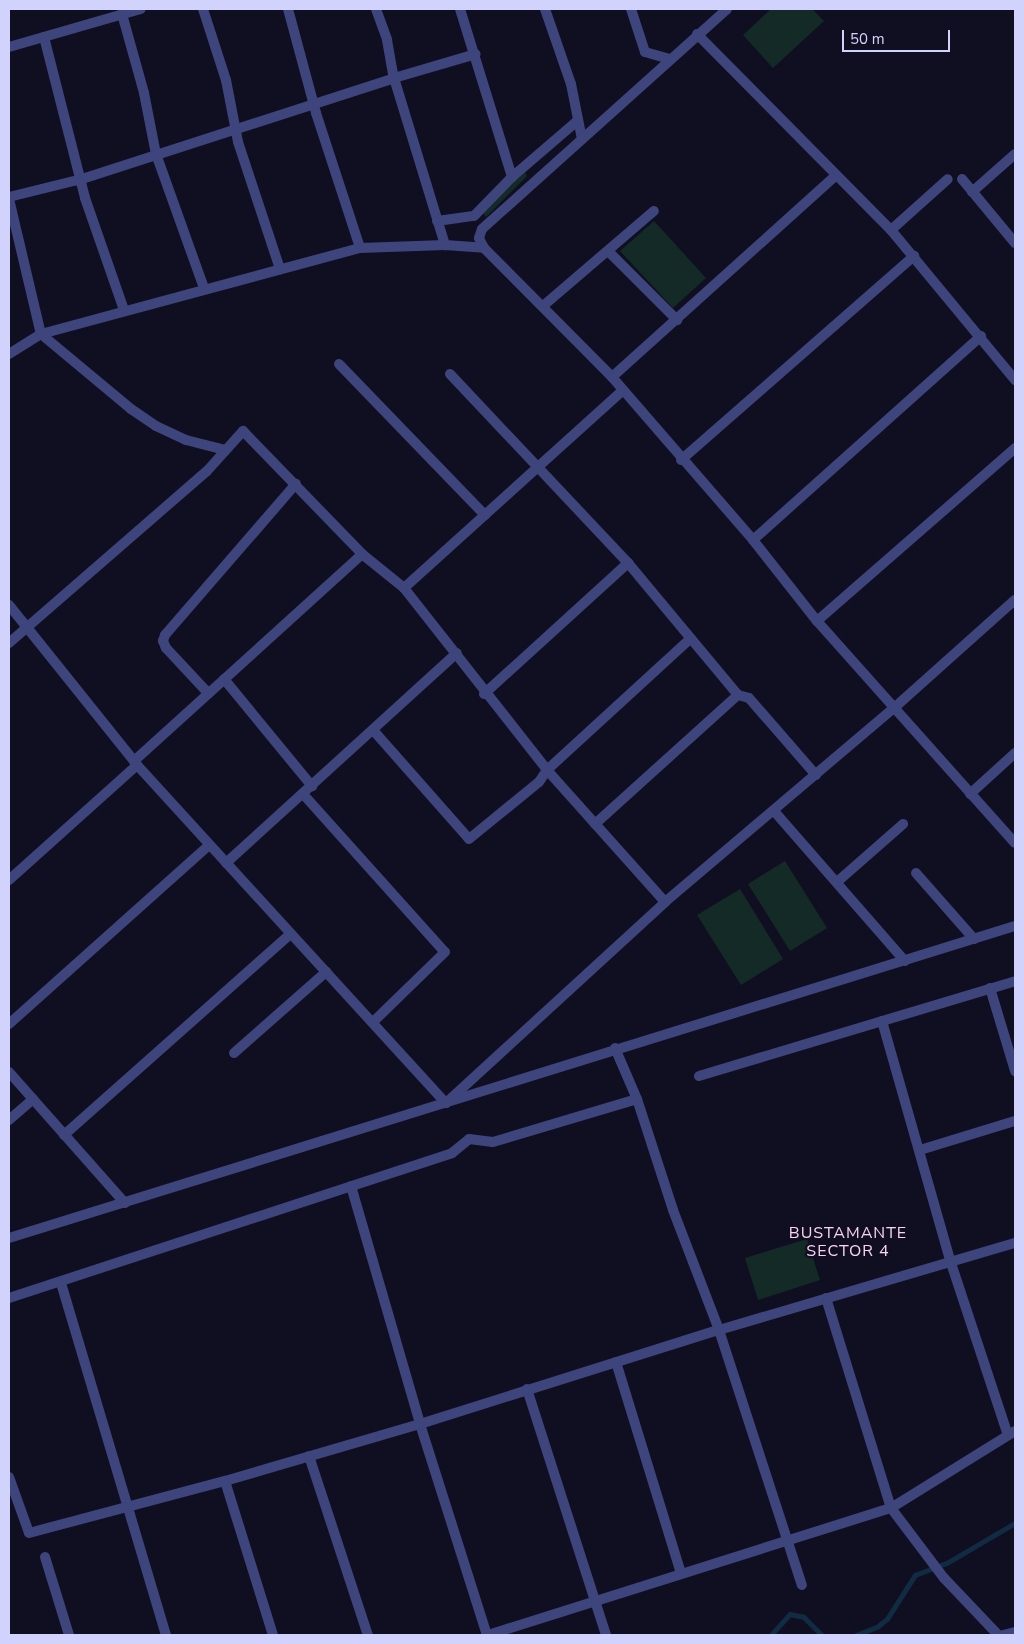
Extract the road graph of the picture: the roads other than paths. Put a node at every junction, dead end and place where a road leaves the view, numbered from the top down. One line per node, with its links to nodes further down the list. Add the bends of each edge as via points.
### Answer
1 (141, 9): 9 (street)
2 (203, 9): 18 (street, via 226,80)
3 (288, 9): 16 (street)
4 (376, 9): 15 (street, via 387,40)
5 (460, 9): 13 (street)
6 (545, 9): 17 (street, via 571,84)
7 (631, 9): 14 (street, via 645,52)
8 (723, 11): 10 (street)
9 (122, 14): 11 (street); 20 (street, via 144,93)
10 (697, 34): 14 (street); 22 (street)
11 (44, 37): 12 (street); 24 (street)
12 (9, 47)
13 (476, 54): 15 (street); 23 (street)
14 (670, 59): 19 (street)
15 (394, 78): 16 (street); 30 (street)
16 (315, 104): 18 (street); 34 (street)
17 (576, 122): 19 (street); 23 (street)
18 (236, 129): 20 (street); 38 (street)
19 (582, 139): 35 (street, via 482,229 479,238)
20 (156, 154): 24 (street); 39 (street)
21 (1015, 154): 27 (street)
22 (835, 176): 31 (street); 42 (street)
23 (512, 177): 30 (street, via 474,216)
24 (82, 179): 28 (street); 41 (street, via 85,198)
25 (948, 179): 31 (street)
26 (962, 179): 27 (street)
27 (972, 192): 32 (street)
28 (9, 198): 43 (street)
29 (654, 211): 36 (street)
30 (437, 221): 33 (street)
31 (891, 230): 37 (street)
32 (1015, 243)
33 (444, 245): 34 (street); 35 (street)
34 (360, 248): 38 (street)
35 (484, 248): 40 (street)
36 (608, 251): 40 (street); 42 (street)
37 (914, 256): 44 (street); 53 (street)
38 (280, 269): 39 (street)
39 (204, 288): 41 (street)
40 (543, 306): 48 (street)
41 (124, 310): 43 (street)
42 (676, 320): 48 (street)
43 (41, 334): 45 (street); 52 (street, via 156,426 186,440)
44 (981, 336): 49 (street); 57 (street)
45 (10, 356)
46 (339, 364): 56 (street)
47 (450, 374): 54 (street)
48 (612, 377): 50 (street)
49 (1015, 380)
50 (623, 390): 53 (street); 54 (street)
51 (1015, 448): 63 (street)
52 (226, 450): 55 (street, via 242,431); 64 (street, via 207,471)
53 (681, 460): 57 (street)
54 (536, 467): 56 (street); 59 (street)
55 (296, 484): 58 (street); 69 (street, via 165,635 166,648)
56 (485, 515): 60 (street)
57 (753, 540): 63 (street)
58 (362, 554): 60 (street); 68 (street)
59 (628, 563): 65 (street); 70 (street)
60 (404, 588): 67 (street)
61 (1015, 600): 72 (street)
62 (9, 605): 64 (street)
63 (817, 621): 72 (street)
64 (28, 626): 66 (street); 75 (street)
65 (689, 640): 71 (street); 76 (street)
66 (9, 643)
67 (457, 653): 70 (street); 73 (street)
68 (224, 679): 69 (street); 78 (street)
69 (208, 693): 75 (street)
70 (484, 694): 76 (street)
71 (738, 695): 77 (street, via 749,698); 82 (street)
72 (894, 708): 77 (street); 80 (street)
73 (373, 730): 76 (street, via 469,840 539,782); 78 (street)
74 (1015, 753): 80 (street)
75 (135, 763): 85 (street); 88 (street)
76 (547, 770): 82 (street)
77 (816, 775): 81 (street)
78 (312, 786): 79 (street)
79 (303, 794): 86 (street); 99 (street, via 445,952)
80 (970, 794): 84 (street)
81 (774, 811): 89 (street); 90 (street)
82 (595, 824): 90 (street)
83 (903, 824): 89 (street)
84 (1015, 843)
85 (209, 845): 86 (street); 100 (street)
86 (226, 864): 92 (street)
87 (916, 873): 93 (street)
88 (9, 880)
89 (837, 882): 94 (street)
90 (665, 902): 108 (street)
91 (1015, 926): 93 (street)
92 (290, 934): 95 (street); 111 (street)
93 (974, 939): 94 (street)
94 (906, 961): 101 (street)
95 (326, 972): 99 (street); 102 (street)
96 (1015, 981): 97 (street)
97 (990, 988): 98 (street); 103 (street)
98 (882, 1021): 105 (street); 112 (street)
99 (373, 1022): 108 (street)
100 (9, 1024)
101 (615, 1048): 107 (street); 108 (street)
102 (234, 1054)
103 (1015, 1071)
104 (9, 1072): 106 (street)
105 (699, 1076)
106 (32, 1099): 109 (street); 111 (street)
107 (637, 1100): 113 (street, via 493,1142 470,1139 452,1153); 121 (street, via 673,1210)
108 (446, 1103): 114 (street)
109 (9, 1120)
110 (1015, 1121): 112 (street)
111 (64, 1135): 114 (street)
112 (920, 1150): 117 (street)
113 (351, 1186): 118 (street); 124 (street)
114 (125, 1203): 115 (street)
115 (9, 1238)
116 (1015, 1243): 117 (street)
117 (950, 1260): 120 (street); 125 (street)
118 (61, 1283): 119 (street); 129 (street)
119 (9, 1298)
120 (826, 1298): 121 (street); 130 (street)
121 (719, 1330): 122 (street); 131 (street)
122 (616, 1362): 123 (street); 133 (street)
123 (527, 1389): 124 (street); 135 (street)
124 (420, 1424): 126 (street); 141 (street)
125 (1012, 1433): 130 (street)
126 (309, 1456): 128 (street); 140 (street)
127 (9, 1477): 129 (street, via 29,1533)
128 (225, 1481): 129 (street); 139 (street)
129 (129, 1505): 138 (street, via 132,1527)
130 (890, 1508): 131 (street); 143 (street, via 944,1578)
131 (789, 1542): 133 (street); 134 (street)
132 (45, 1557): 137 (street)
133 (681, 1572): 135 (street)
134 (802, 1585)
135 (594, 1600): 141 (street); 142 (street)
136 (1015, 1632): 144 (street)
137 (69, 1635)
138 (166, 1635)
139 (272, 1635)
140 (368, 1635)
141 (487, 1635)
142 (606, 1635)
143 (998, 1635)
144 (1003, 1635)

